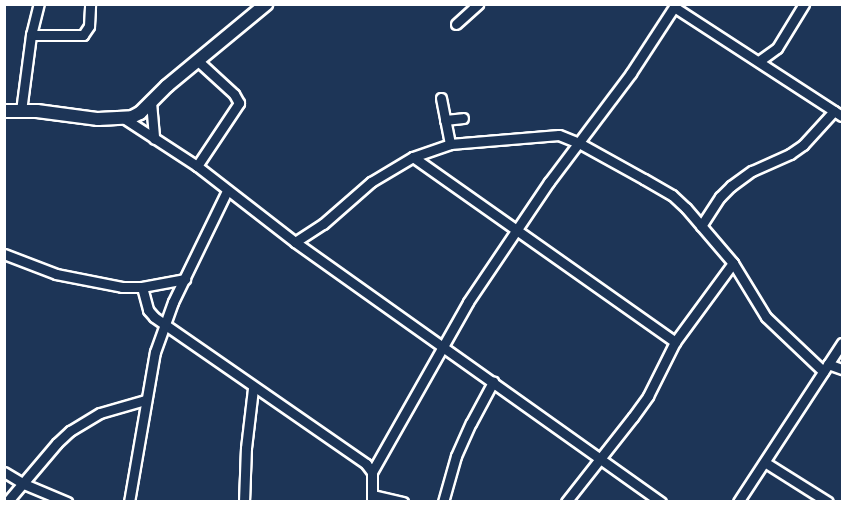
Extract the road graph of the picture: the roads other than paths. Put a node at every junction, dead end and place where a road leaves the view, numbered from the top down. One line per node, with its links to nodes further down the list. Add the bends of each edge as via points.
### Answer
1 (39, 4): 8 (street)
2 (90, 4): 8 (street, via 89,26 83,35)
3 (266, 4): 9 (street)
4 (478, 4): 7 (street)
5 (804, 4): 10 (street, via 777,48)
6 (675, 6): 10 (street); 20 (street)
7 (456, 24)
8 (31, 35): 14 (street)
9 (198, 61): 12 (street); 23 (street, via 239,103)
10 (759, 62): 15 (street)
11 (441, 98): 18 (street)
12 (151, 102): 17 (street, via 140,113); 19 (street)
13 (4, 111): 14 (street)
14 (21, 111): 17 (street)
15 (838, 113): 25 (street, via 790,154 752,171 731,186)
16 (463, 118): 18 (street)
17 (125, 119): 19 (street)
18 (445, 120): 21 (street)
19 (154, 140): 23 (street)
20 (579, 143): 21 (street, via 549,135); 25 (street, via 672,195); 26 (street)
21 (450, 144): 22 (street)
22 (413, 157): 26 (street); 27 (street, via 371,182 323,224)
23 (197, 166): 24 (street)
24 (227, 191): 27 (street); 30 (street)
25 (701, 226): 29 (street)
26 (517, 230): 33 (street); 35 (street)
27 (295, 242): 35 (street)
28 (4, 254): 31 (street, via 56,274)
29 (733, 264): 33 (street); 36 (street, via 766,316)
30 (184, 279): 31 (street); 32 (street)
31 (142, 287): 32 (street, via 148,309)
32 (164, 325): 39 (street); 40 (street)
33 (675, 342): 41 (street, via 648,396)
34 (843, 343): 36 (street)
35 (442, 346): 38 (street); 44 (street)
36 (825, 368): 37 (street); 42 (street)
37 (843, 369)
38 (493, 382): 41 (street); 52 (street, via 456,456)
39 (253, 388): 44 (street, via 351,452); 50 (street)
40 (145, 400): 45 (street, via 100,413 70,431); 49 (street)
41 (601, 459): 53 (street); 54 (street)
42 (766, 463): 55 (street); 56 (street)
43 (4, 472): 45 (street)
44 (372, 472): 46 (street)
45 (24, 484): 47 (street); 48 (street)
46 (372, 498): 51 (street)
47 (7, 501)
48 (67, 501)
49 (129, 501)
50 (244, 501)
51 (403, 501)
52 (443, 501)
53 (566, 501)
54 (661, 501)
55 (738, 501)
56 (828, 501)

